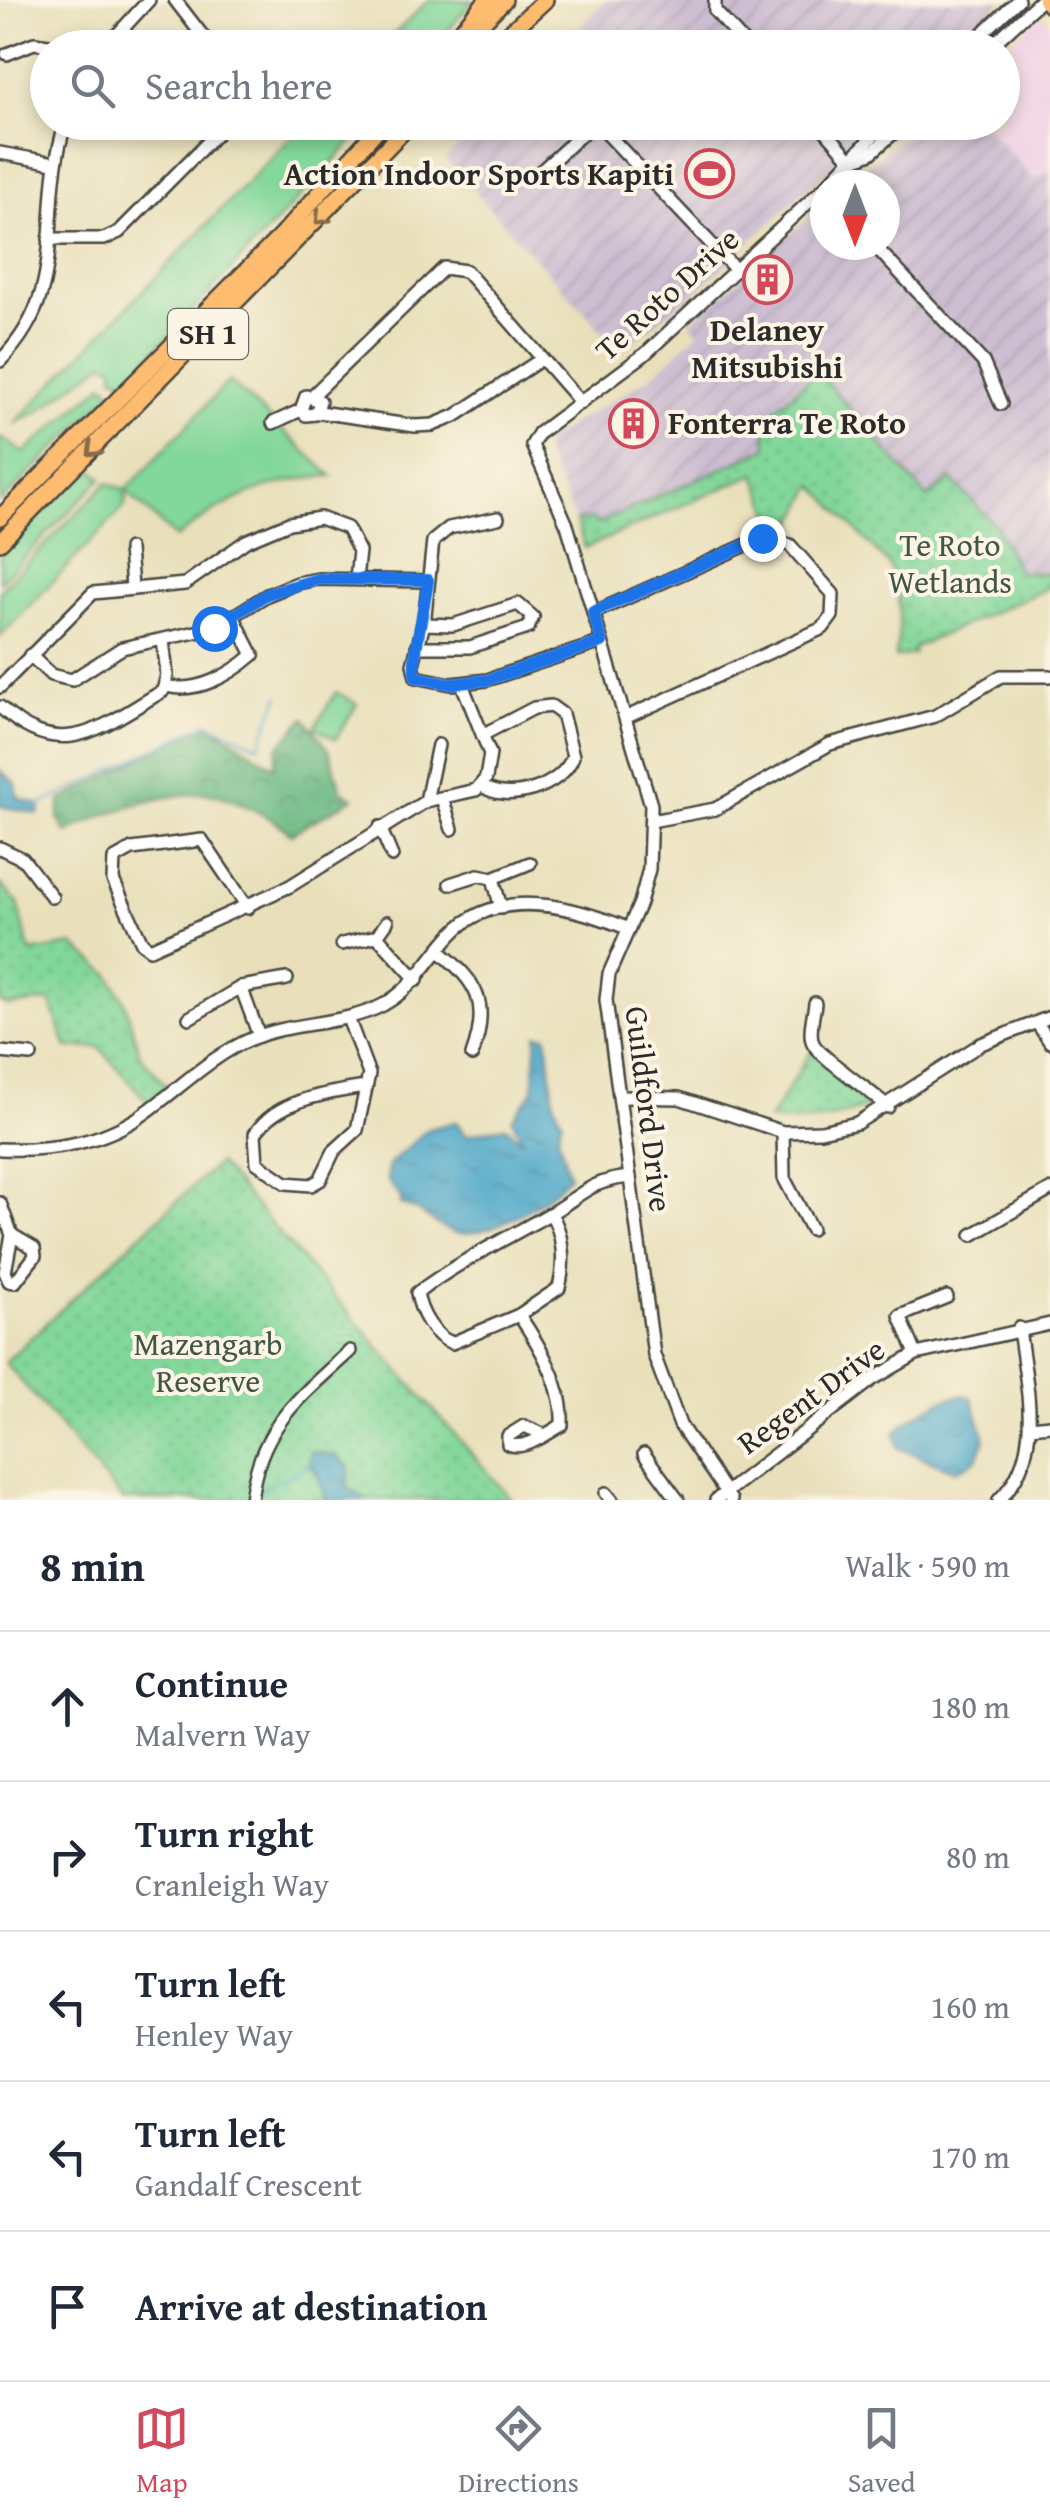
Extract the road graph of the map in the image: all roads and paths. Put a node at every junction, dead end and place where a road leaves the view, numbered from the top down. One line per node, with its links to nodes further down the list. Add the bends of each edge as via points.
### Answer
1 (149, 0): 12 (street)
2 (175, 0): 13 (street)
3 (487, 0): 14 (highway)
4 (504, 0): 15 (highway)
5 (530, 0): 16 (highway)
6 (544, 0): 17 (highway)
7 (715, 0): 18 (street, via 715,11)
8 (1043, 0): 10 (main road); 11 (street)
9 (1015, 2): 11 (street); 19 (street)
10 (1050, 6)
11 (1013, 26): 20 (street)
12 (122, 30)
13 (198, 30)
14 (463, 30)
15 (475, 30)
16 (502, 30)
17 (512, 30)
18 (732, 30)
19 (986, 30)
20 (1009, 30)
21 (30, 45): 22 (street)
22 (7, 54)
23 (61, 140): 34 (street)
24 (210, 140): 38 (street, via 119,232 104,239)
25 (368, 140): 50 (highway, SH 1)
26 (396, 140): 52 (highway, SH 1, one-way to 52)
27 (576, 140): 36 (street)
28 (613, 140): 40 (street)
29 (834, 140): 33 (street)
30 (870, 140): 33 (street, Te Roto Drive)
31 (886, 140): 33 (street, Te Roto Drive)
32 (0, 153): 34 (street)
33 (852, 161): 35 (street, Te Roto Drive)
34 (54, 163): 38 (street)
35 (843, 170)
36 (539, 173)
37 (810, 202): 40 (street, Te Roto Drive)
38 (49, 238): 41 (street, via 36,315)
39 (888, 260): 45 (street, via 982,362)
40 (736, 270): 44 (street, Te Roto Drive)
41 (0, 360)
42 (540, 360): 43 (street, via 466,271 444,268); 44 (street); 47 (street, via 433,424)
43 (313, 395): 46 (street, via 303,398); 47 (street)
44 (581, 403): 49 (street, Te Roto Drive)
45 (1001, 404)
46 (301, 410): 47 (street, via 309,416); 48 (street)
47 (319, 412)
48 (273, 423)
49 (538, 433): 57 (street, Guildford Drive, via 533,451 566,525)
50 (0, 518)
51 (498, 518): 55 (street, via 449,528 433,541)
52 (0, 542)
53 (128, 549): 56 (street)
54 (356, 579): 55 (street); 56 (street, via 354,535 340,522 320,518 246,541 185,584); 58 (street, via 297,584)
55 (428, 580): 59 (street)
56 (132, 588): 63 (street, via 93,594)
57 (593, 612): 61 (street, Guildford Drive); 69 (street, via 762,538 790,545 833,594 824,628)
58 (234, 616): 60 (street); 66 (street, via 253,655 225,677 180,689)
59 (424, 624): 62 (street); 62 (street, via 453,625 518,604 533,617 528,628 484,644)
60 (163, 640): 63 (street, via 122,648 72,680 51,674); 66 (street)
61 (602, 642): 65 (street); 69 (street, Guildford Drive)
62 (417, 647): 65 (street, via 413,672 428,681)
63 (30, 656): 67 (street)
64 (1050, 676): 75 (street, via 1001,676 935,716 830,744 715,809)
65 (462, 684): 70 (street)
66 (166, 686): 68 (street, via 76,738 33,734)
67 (0, 688)
68 (0, 707)
69 (627, 717): 75 (street, Guildford Drive)
70 (484, 734): 72 (street, via 490,768); 72 (street, via 534,708 552,706 562,714 572,756 562,774 517,794 492,793)
71 (438, 745): 74 (street)
72 (481, 785): 73 (street, via 470,794)
73 (442, 798): 74 (street); 77 (street)
74 (426, 801): 76 (street)
75 (651, 821): 87 (street, Guildford Drive, via 649,869)
76 (380, 827): 79 (street); 84 (street)
77 (452, 828)
78 (0, 848): 83 (street, via 23,859)
79 (392, 856)
80 (530, 863): 81 (street)
81 (493, 878): 82 (street, via 478,875); 85 (street)
82 (450, 884)
83 (52, 898)
84 (248, 908): 84 (street, via 150,949 113,880 114,858 132,849 202,840)
85 (501, 908): 87 (street, via 566,908); 90 (street, via 461,925)
86 (387, 922): 88 (street)
87 (630, 928): 105 (street, Guildford Drive, via 609,974 606,1000)
88 (377, 936): 89 (street); 92 (street)
89 (342, 944)
90 (439, 951): 92 (street); 103 (street, via 477,992 481,1022)
91 (287, 979): 93 (street)
92 (417, 980): 97 (street, via 383,1005)
93 (241, 988): 96 (street); 99 (street)
94 (815, 1002): 106 (street, via 816,1048)
95 (1050, 1016): 98 (street)
96 (189, 1018)
97 (348, 1018): 99 (street); 104 (street, via 369,1068)
98 (1038, 1023): 100 (street); 106 (street, via 981,1044)
99 (258, 1036): 108 (street, via 103,1136 60,1147)
100 (1050, 1042)
101 (0, 1052): 102 (street)
102 (31, 1055)
103 (472, 1055)
104 (365, 1087): 104 (street, via 357,1130 334,1151 320,1180 293,1186 257,1163 255,1134 274,1115 317,1096)
105 (622, 1097): 107 (street, via 679,1098); 109 (street, Guildford Drive)
106 (888, 1107): 107 (street, via 839,1127)
107 (783, 1132): 113 (street, via 784,1178)
108 (0, 1149)
109 (630, 1177): 112 (street, via 588,1186); 126 (street, Guildford Drive, via 654,1355 680,1425)
110 (1050, 1190): 114 (street)
111 (0, 1202): 115 (street)
112 (551, 1214): 117 (street, via 563,1266 558,1288); 117 (street, via 417,1293 420,1309 452,1343)
113 (812, 1229)
114 (972, 1234)
115 (12, 1235)
116 (946, 1297): 121 (street, via 900,1316)
117 (519, 1316): 124 (street, via 543,1350 563,1413 562,1426)
118 (1050, 1324): 119 (street, Regent Drive)
119 (1019, 1328): 121 (street, Regent Drive); 123 (street)
120 (350, 1351): 127 (street, via 271,1432 255,1462)
121 (916, 1354): 126 (street, Regent Drive, via 873,1379)
122 (1050, 1425): 123 (street)
123 (1030, 1427): 129 (street, via 1022,1470)
124 (545, 1435)
125 (644, 1454): 128 (street)
126 (724, 1498)
127 (251, 1500)
128 (678, 1500)
129 (1000, 1500)

